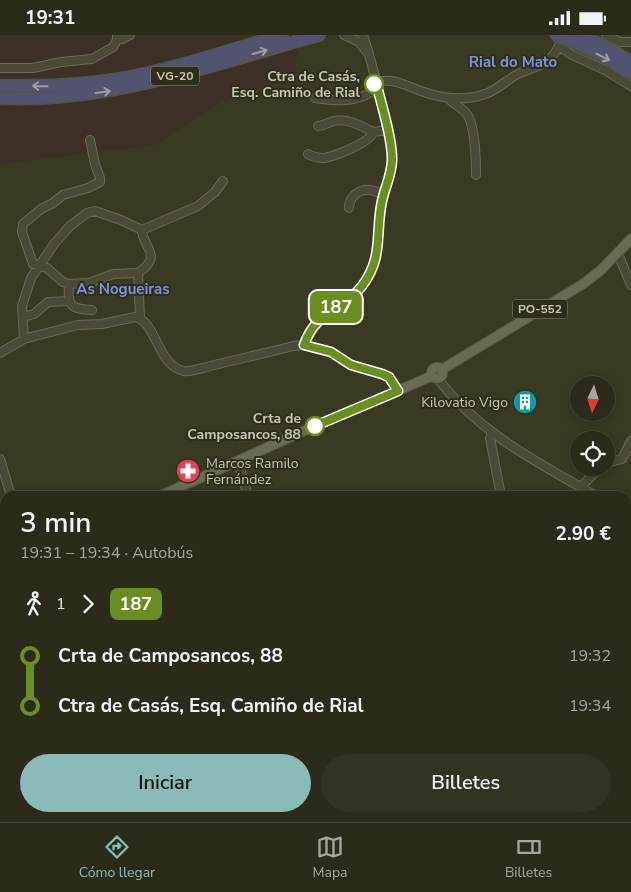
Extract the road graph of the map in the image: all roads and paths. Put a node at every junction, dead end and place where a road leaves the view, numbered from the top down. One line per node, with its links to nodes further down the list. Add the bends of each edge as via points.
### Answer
1 (130, 35): 7 (street, via 122,39)
2 (282, 35): 16 (highway, VG-20, one-way to 16, via 125,78 52,87)
3 (320, 35): 19 (highway, VG-20, one-way to 3, via 55,98 118,90)
4 (344, 35): 11 (street, via 359,42)
5 (363, 35): 11 (street)
6 (606, 35): 10 (street, via 620,43)
7 (117, 37): 13 (street, via 110,49 92,59 33,68)
8 (577, 39): 9 (highway, bridge); 12 (highway, via 606,47); 14 (highway, one-way to 14)
9 (558, 41): 17 (street, via 572,55); 18 (street, via 551,58 545,63 519,73 492,92)
10 (631, 42)
11 (369, 55): 15 (street)
12 (631, 62)
13 (0, 67)
14 (631, 73)
15 (376, 81): 18 (street, via 398,82); 20 (street, via 371,92 355,100); 22 (street)
16 (0, 86)
17 (631, 86)
18 (448, 98): 26 (street, via 467,114 471,122)
19 (0, 99)
20 (315, 99)
21 (318, 126): 23 (street, via 338,121 353,122)
22 (388, 130): 23 (street); 28 (street, via 392,164)
23 (373, 132): 25 (street, via 358,146 331,156 316,158)
24 (90, 140): 33 (street, via 100,178 98,184 63,195 22,226 31,263)
25 (308, 154)
26 (476, 175)
27 (224, 181): 30 (street, via 198,206)
28 (383, 194): 29 (street, via 368,190 356,194 350,199); 42 (street, via 378,249 362,286 320,319 309,331)
29 (349, 208)
30 (142, 231): 33 (street, via 104,213 91,211 57,239); 34 (street, via 151,253 147,264)
31 (631, 239): 32 (main road, PO-552)
32 (618, 253): 36 (street); 44 (main road, PO-552, via 601,271)
33 (39, 266): 35 (street); 39 (street, via 22,302)
34 (138, 273): 35 (street, via 113,274 89,283); 40 (street)
35 (69, 284): 37 (street)
36 (631, 285)
37 (69, 301): 38 (street, via 76,309); 39 (street, via 48,302 34,314)
38 (92, 310)
39 (23, 317): 41 (street)
40 (140, 318): 41 (street, via 78,325); 42 (street, via 168,362 185,371)
41 (24, 339): 43 (street)
42 (304, 345): 45 (street, via 331,352 351,365 389,377)
43 (0, 353)
44 (437, 375): 45 (main road, PO-552); 46 (street, via 452,397)
45 (398, 391): 49 (main road, PO-552)
46 (492, 433): 52 (street); 56 (street, via 490,438)
47 (631, 441): 50 (street, via 622,459)
48 (0, 459): 53 (street)
49 (238, 461): 54 (main road, PO-552); 55 (street)
50 (615, 461)
51 (591, 476): 52 (street)
52 (580, 487): 57 (street)
53 (10, 491)
54 (171, 491)
55 (247, 491)
56 (499, 491)
57 (587, 491)

